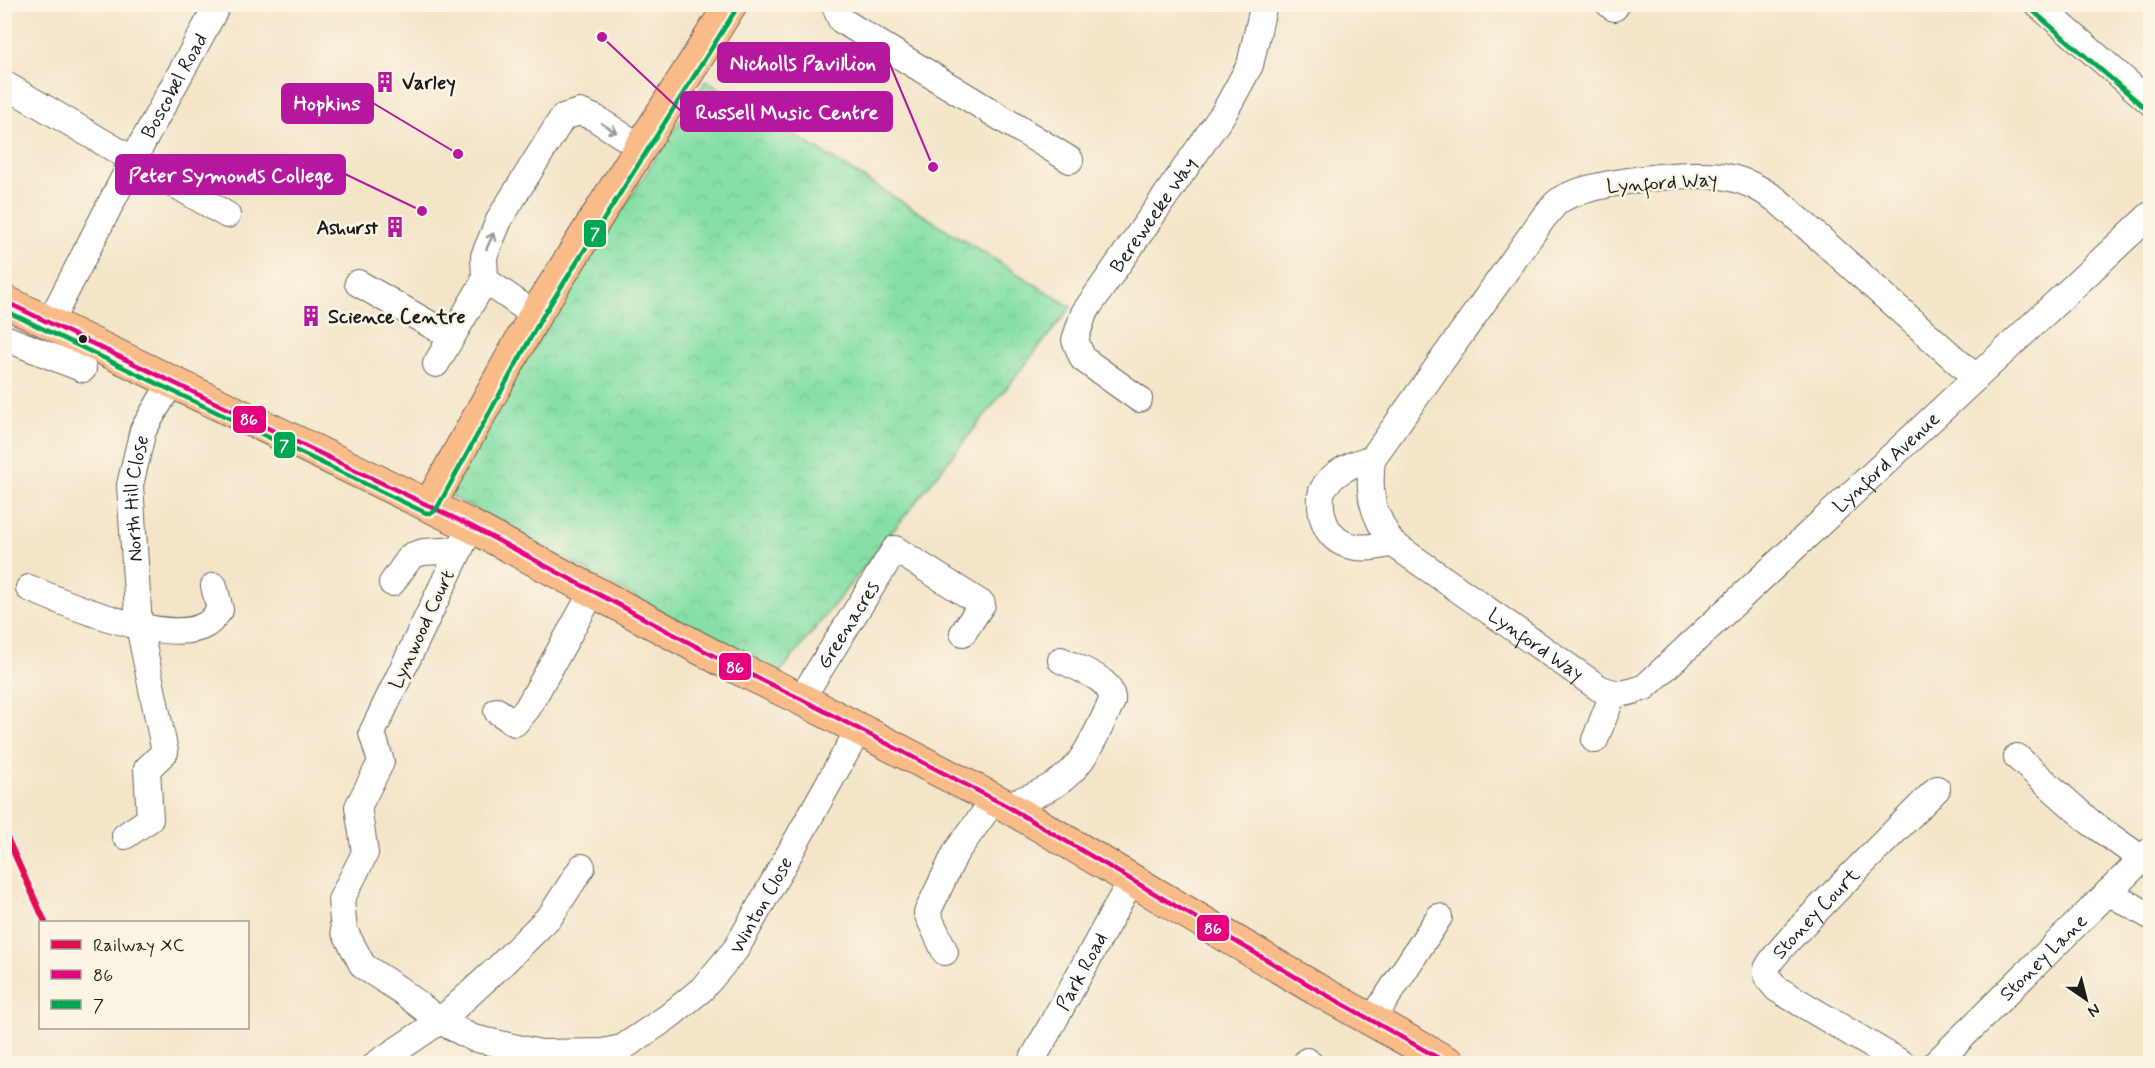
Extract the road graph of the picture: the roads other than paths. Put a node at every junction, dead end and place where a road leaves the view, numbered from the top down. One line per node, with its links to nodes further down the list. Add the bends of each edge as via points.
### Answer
1 (730, 4): 10 (main road)
2 (834, 4): 11 (street, via 840,20)
3 (1264, 4): 26 (street, Bereweeke Way, via 1250,65 1225,111 1084,313 1076,340 1083,359)
4 (1610, 4): 5 (street, via 1614,8)
5 (1617, 4)
6 (2037, 4): 9 (street)
7 (213, 6): 12 (street, Boscobel Road)
8 (4, 84): 12 (street)
9 (2151, 102)
10 (640, 147): 15 (street, one-way to 10, via 484,256 500,218 563,117 580,112); 18 (main road)
11 (1070, 159)
12 (133, 160): 14 (street); 21 (street, Boscobel Road)
13 (2151, 214): 24 (street, Lynford Avenue)
14 (227, 215)
15 (485, 280): 18 (street); 19 (street)
16 (358, 283): 19 (street)
17 (4, 301): 21 (main road)
18 (534, 315): 28 (main road)
19 (452, 337): 22 (street)
20 (5, 338): 21 (street)
21 (61, 338): 23 (street); 25 (main road)
22 (436, 364)
23 (83, 369)
24 (1976, 378): 27 (street, Lynford Way, via 1777,200 1753,184 1725,176 1650,179 1587,189 1560,200); 38 (street, Lynford Avenue, via 1645,687)
25 (172, 381): 28 (main road); 35 (street, North Hill Close, via 143,430 130,485)
26 (1139, 399)
27 (1372, 459): 30 (street, Lynford Way, via 1371,500); 30 (street, via 1346,468 1322,490 1325,526 1333,538 1356,547)
28 (429, 506): 29 (main road)
29 (465, 538): 31 (street, via 411,556); 34 (main road); 42 (street, Lynwood Court)
30 (1392, 543): 38 (street, Lynford Way)
31 (392, 583)
32 (214, 586): 35 (street, via 220,610 207,624 178,632)
33 (29, 588): 35 (street, via 78,610)
34 (593, 591): 39 (main road); 40 (street, via 527,710 515,723)
35 (139, 626): 47 (street, North Hill Close, via 165,752 147,769 150,819)
36 (963, 633): 39 (street, Greenacres, via 982,604 895,549)
37 (1061, 660): 46 (street, via 1104,682 1112,701 1070,772 1023,801)
38 (1613, 694): 43 (street)
39 (801, 699): 41 (main road)
40 (497, 711)
41 (859, 729): 46 (main road); 57 (street, Winton Close, via 736,948 702,989)
42 (372, 733): 56 (street, Winton Close, via 381,762 358,807 365,853 340,900 344,930 363,966)
43 (1595, 740)
44 (2017, 756): 48 (street, via 2090,822)
45 (1937, 789): 61 (street, Stoney Court, via 1767,968 1768,979 1777,989)
46 (999, 802): 50 (main road); 54 (street, via 956,852 927,913)
47 (125, 836)
48 (2146, 855): 51 (street, Stoney Lane)
49 (582, 867): 56 (street, via 552,915)
50 (1132, 879): 55 (main road); 59 (street, Park Road)
51 (2108, 892): 52 (street); 62 (street, Stoney Lane)
52 (2151, 916)
53 (1439, 917): 55 (street)
54 (945, 952)
55 (1372, 1020): 60 (main road)
56 (440, 1021): 57 (street, Winton Close, via 473,1038 540,1053); 58 (street)
57 (621, 1055)
58 (388, 1060)
59 (1030, 1064)
60 (1450, 1064)
61 (1903, 1064)
62 (1935, 1064)

